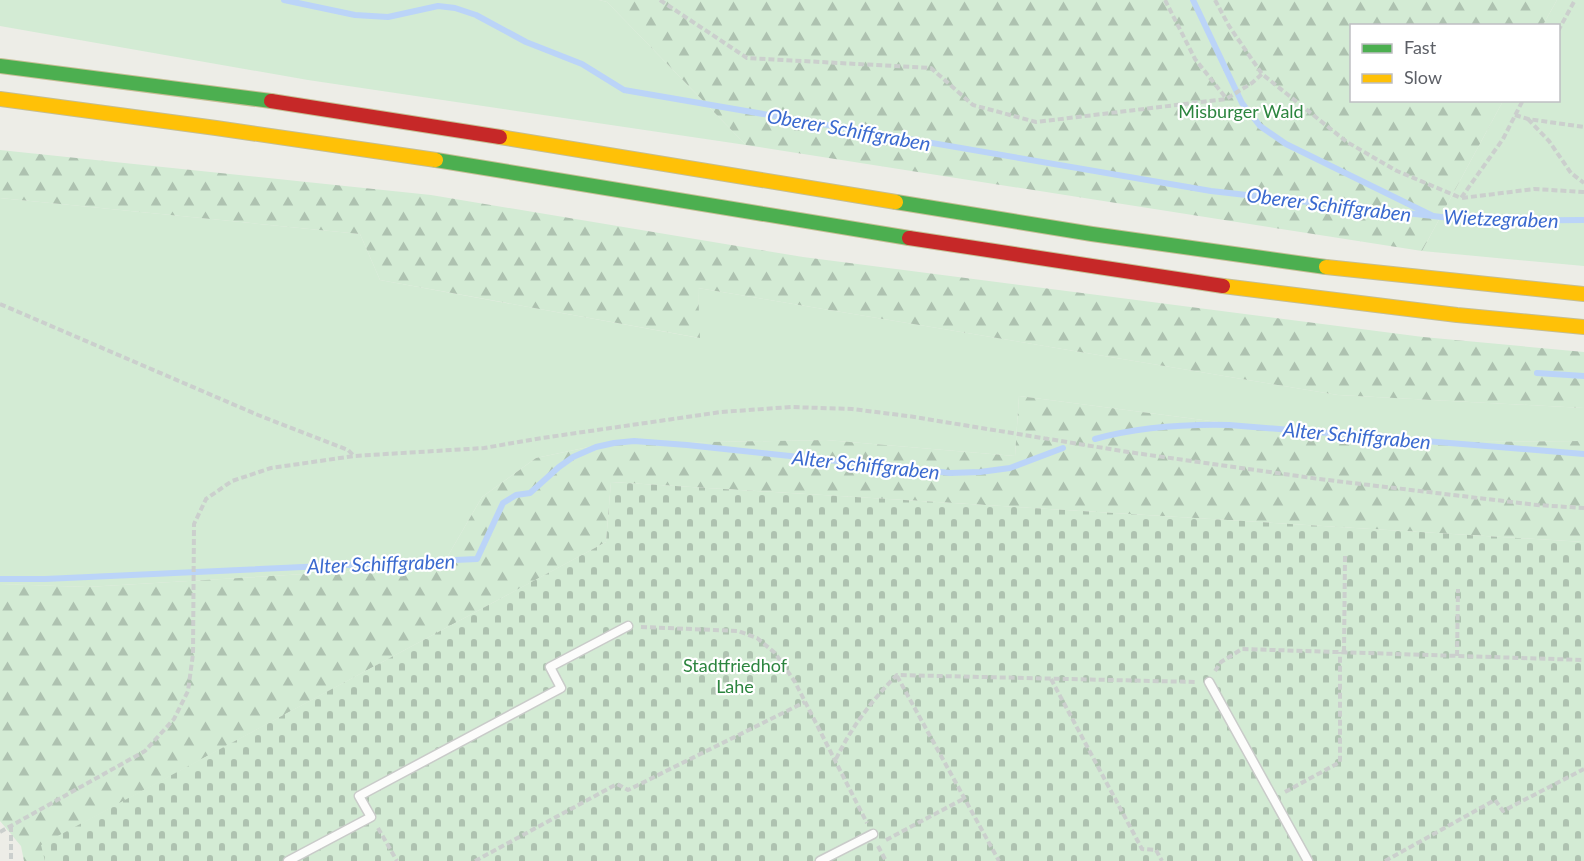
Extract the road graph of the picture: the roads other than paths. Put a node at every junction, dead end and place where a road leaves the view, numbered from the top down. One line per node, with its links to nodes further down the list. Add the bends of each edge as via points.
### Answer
1 (0, 66): 3 (highway, via 320,107 1092,234 1320,266)
2 (0, 99): 4 (highway, via 314,142 1182,281)
3 (1584, 294)
4 (1584, 327)
5 (628, 626): 8 (lane, via 550,667 561,687 359,795 371,817)
6 (1209, 682): 10 (lane)
7 (873, 834): 9 (lane)
8 (288, 861)
9 (820, 861)
10 (1308, 861)

